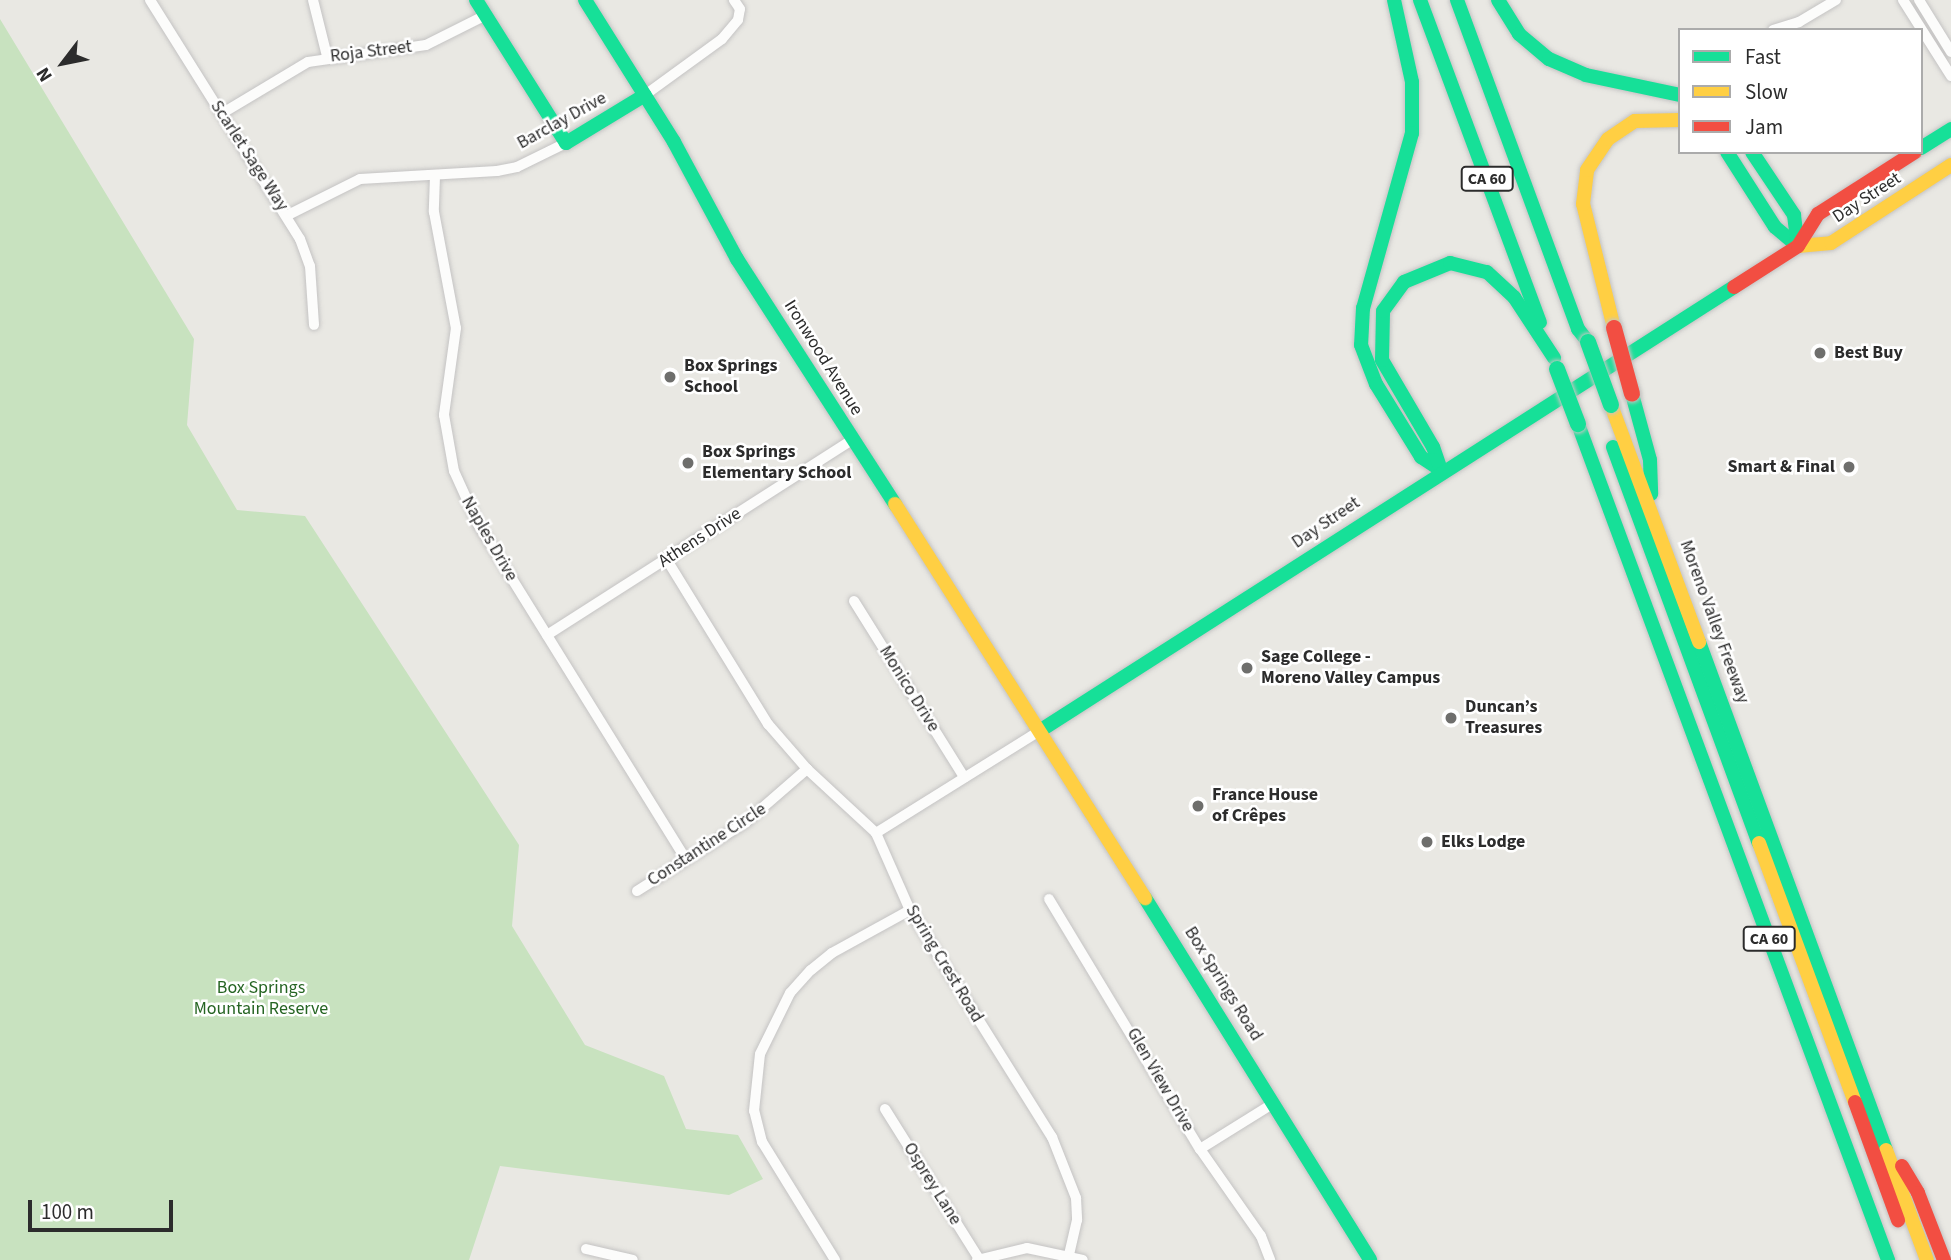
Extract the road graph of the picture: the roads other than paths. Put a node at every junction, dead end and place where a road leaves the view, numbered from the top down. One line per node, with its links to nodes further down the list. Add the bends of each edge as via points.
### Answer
1 (150, 0): 22 (street, Scarlet Sage Way)
2 (313, 0): 18 (street)
3 (477, 0): 13 (main road)
4 (585, 0): 20 (main road, Ironwood Avenue)
5 (1394, 0): 38 (main road, via 1412,82 1412,133 1363,308 1362,345 1376,384 1421,457)
6 (1420, 0): 35 (main road, CA 60)
7 (1457, 0): 36 (main road, Moreno Valley Freeway / CA 60, bridge)
8 (1498, 0): 21 (main road, via 1519,34 1549,59 1586,75)
9 (1836, 0): 14 (street)
10 (1903, 0): 15 (street)
11 (1919, 0): 17 (street)
12 (737, 5): 20 (street, Barclay Drive, via 738,20 722,39)
13 (486, 15): 18 (street, Roja Street, via 426,45); 25 (main road)
14 (1780, 28)
15 (1921, 28)
16 (1923, 32): 19 (street)
17 (1951, 52)
18 (327, 56): 22 (street, Roja Street, via 291,70)
19 (1951, 76)
20 (645, 95): 25 (main road, Barclay Drive); 37 (main road, Ironwood Avenue, via 737,259)
21 (1678, 95)
22 (221, 114): 32 (street, Scarlet Sage Way)
23 (1678, 120): 39 (main road, bridge, via 1635,121 1608,139 1587,170 1583,204 1650,460)
24 (1951, 129): 26 (main road)
25 (566, 143): 31 (street, Barclay Drive, via 517,167)
26 (1923, 147)
27 (1728, 154): 33 (main road, via 1775,227)
28 (1753, 154): 33 (main road, via 1794,215)
29 (1912, 154): 33 (main road, Day Street, via 1818,214)
30 (1951, 166): 33 (main road, Day Street, via 1831,243)
31 (435, 176): 32 (street, Barclay Drive, via 360,179); 42 (street, Naples Drive, via 434,212 456,328 444,415 454,471 478,524)
32 (288, 215): 34 (street, Scarlet Sage Way, via 310,266)
33 (1798, 246): 38 (main road, Day Street)
34 (314, 325)
35 (1556, 364): 38 (main road, via 1514,297 1487,272 1450,263 1404,282 1383,311 1382,359 1433,447); 63 (main road, CA 60, bridge)
36 (1606, 408): 39 (main road, Moreno Valley Freeway / CA 60); 64 (main road)
37 (852, 440): 40 (street, Athens Drive); 43 (main road, Ironwood Avenue)
38 (1441, 470): 43 (main road, Day Street)
39 (1652, 509): 53 (main road, Moreno Valley Freeway / CA 60)
40 (667, 560): 42 (street, Athens Drive); 44 (street, Spring Crest Road, via 768,724)
41 (854, 601): 45 (street, Monico Drive)
42 (547, 635): 47 (street, Naples Drive)
43 (1041, 730): 45 (street, Day Street); 51 (main road, Box Springs Road)
44 (807, 769): 46 (street, Spring Crest Road); 47 (street, Constantine Circle, via 765,808)
45 (964, 777): 46 (street, Day Street)
46 (876, 833): 50 (street, Spring Crest Road)
47 (686, 859): 48 (street, Constantine Circle)
48 (637, 891)
49 (1049, 900): 54 (street, Glen View Drive)
50 (910, 910): 56 (street, Spring Crest Road, via 1068,1170 1077,1220); 57 (street, via 832,953 811,970 790,993 760,1054 754,1097 762,1142)
51 (1274, 1103): 54 (street); 62 (main road, Box Springs Road)
52 (885, 1109): 58 (street, Osprey Lane)
53 (1887, 1141): 65 (main road, Moreno Valley Freeway / CA 60); 66 (main road, via 1918,1193)
54 (1200, 1149): 61 (street, Glen View Drive, via 1261,1236)
55 (586, 1249): 59 (street)
56 (1069, 1254): 58 (street, via 1027,1248); 60 (street)
57 (830, 1258)
58 (978, 1259)
59 (633, 1260)
60 (1083, 1260)
61 (1270, 1260)
62 (1370, 1260)
63 (1888, 1260)
64 (1913, 1260)
65 (1927, 1260)
66 (1944, 1260)

